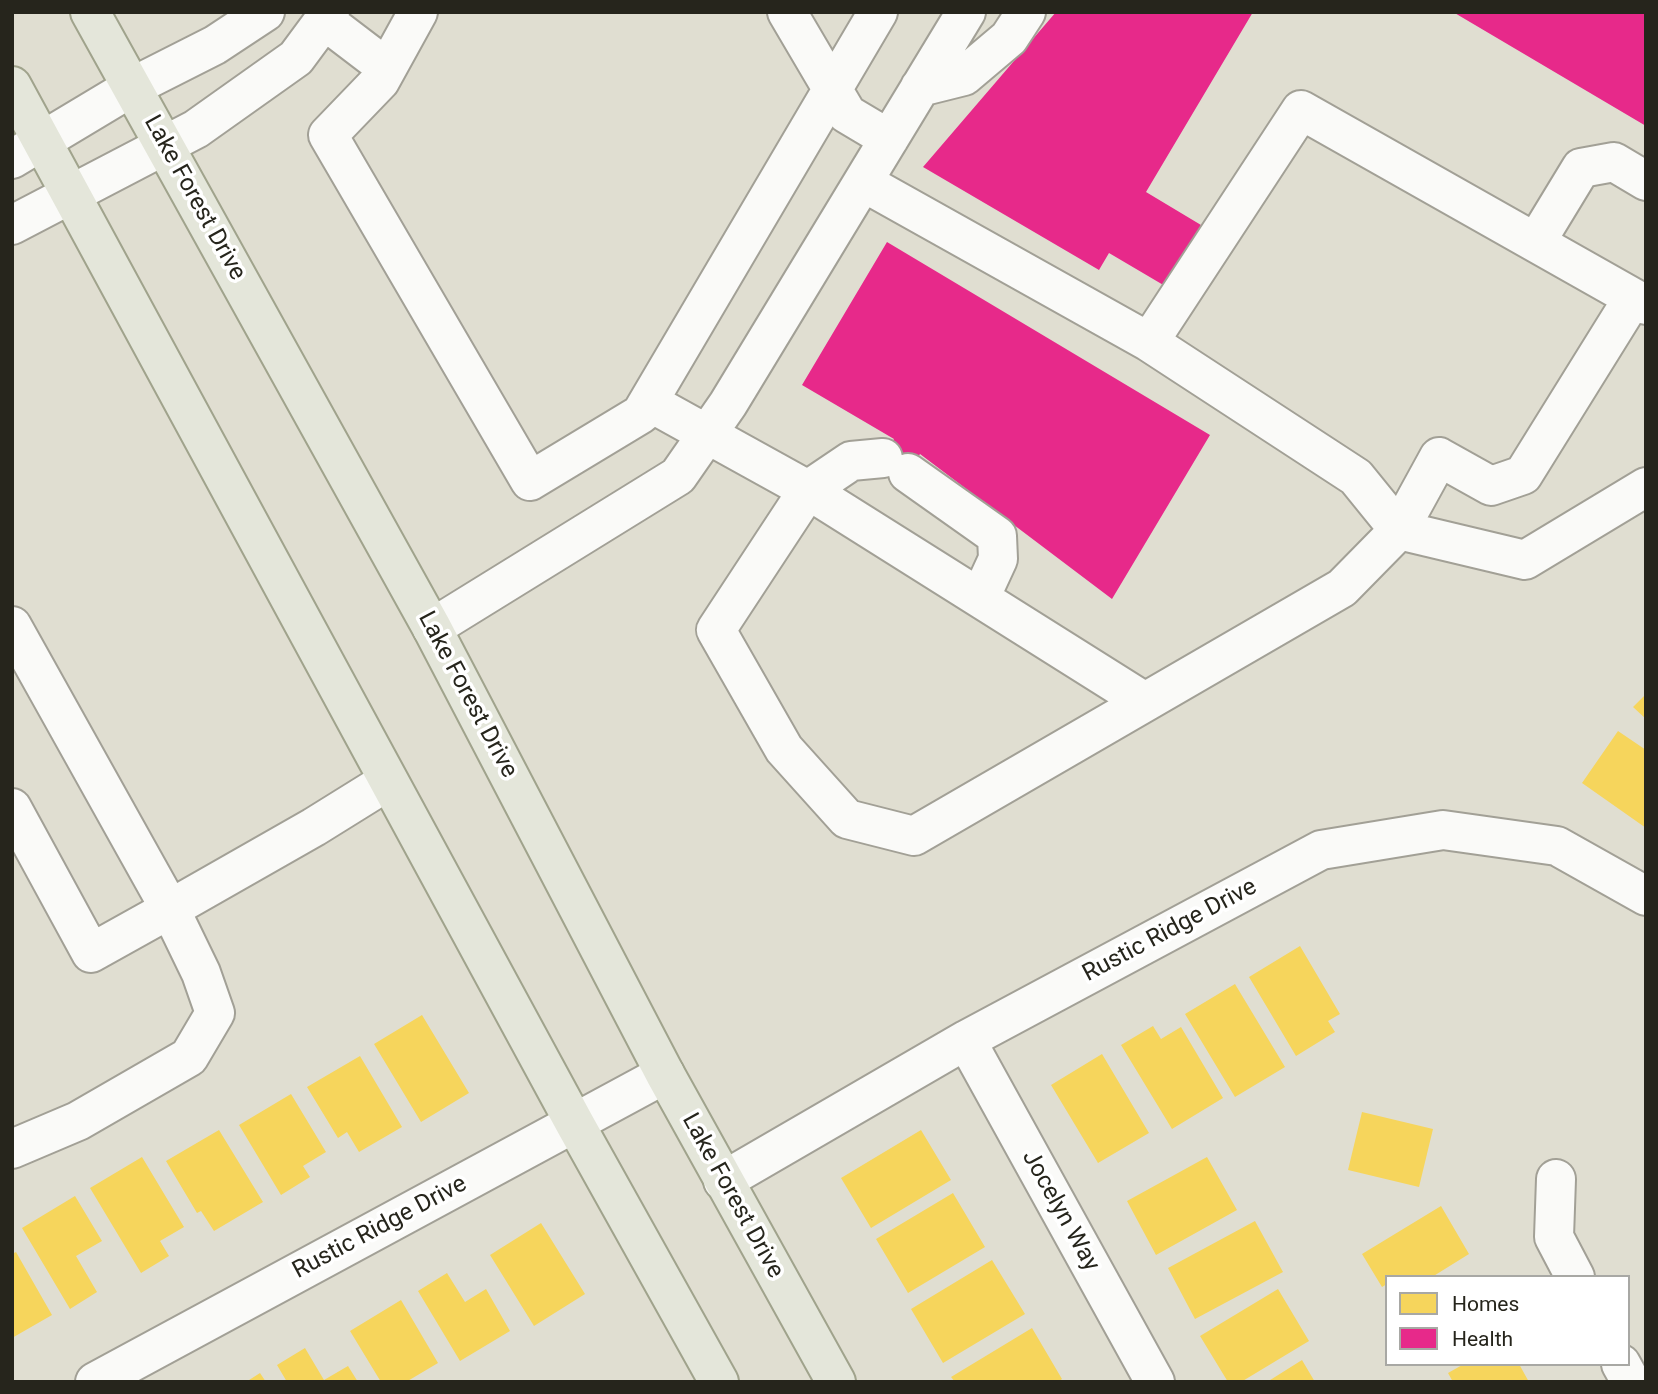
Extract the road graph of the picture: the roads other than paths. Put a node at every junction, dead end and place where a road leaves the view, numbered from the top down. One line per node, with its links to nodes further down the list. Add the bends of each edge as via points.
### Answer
1 (90, 12): 11 (main road, Lake Forest Drive)
2 (265, 12): 11 (street, via 215,45)
3 (418, 12): 9 (street)
4 (787, 12): 13 (street)
5 (878, 12): 13 (street)
6 (965, 12): 12 (street)
7 (1026, 12): 12 (street, via 1009,38 964,76)
8 (327, 16): 9 (street); 15 (street, via 296,58)
9 (387, 68): 24 (street, via 328,135 530,481 623,427)
10 (12, 86): 16 (main road)
11 (132, 87): 15 (main road, Lake Forest Drive); 16 (street)
12 (920, 87): 14 (street)
13 (832, 89): 14 (street, via 847,114); 24 (street)
14 (889, 139): 18 (street)
15 (166, 146): 19 (street); 31 (main road, Lake Forest Drive)
16 (27, 150): 19 (main road)
17 (1646, 181): 21 (street, via 1614,162 1581,168)
18 (863, 182): 23 (street); 25 (street)
19 (72, 193): 20 (street); 33 (main road)
20 (12, 225)
21 (1535, 243): 22 (street); 23 (street, via 1301,110)
22 (1639, 301): 28 (street, via 1523,475 1491,486 1439,457)
23 (1149, 342): 28 (street, via 1356,477)
24 (649, 402): 25 (street)
25 (706, 435): 27 (street); 31 (street, via 678,477)
26 (1646, 487): 28 (street, via 1525,560)
27 (808, 490): 29 (street); 29 (street, via 851,461 895,466 997,536 998,559); 32 (street, via 716,630 784,749 847,819 914,836)
28 (1399, 530): 32 (street, via 1342,588)
29 (980, 598): 32 (street)
30 (12, 626): 36 (street)
31 (432, 628): 38 (main road, Lake Forest Drive)
32 (1145, 702)
33 (388, 781): 36 (street); 39 (main road)
34 (12, 808): 36 (street, via 91,953)
35 (1646, 896): 37 (street, Rustic Ridge Drive, via 1557,846 1443,830 1321,850)
36 (170, 909): 40 (street, via 215,1013 189,1057 78,1121)
37 (966, 1040): 42 (street, Rustic Ridge Drive); 48 (street, Jocelyn Way)
38 (665, 1074): 39 (street, Rustic Ridge Drive); 42 (main road, Lake Forest Drive)
39 (575, 1124): 45 (street, Rustic Ridge Drive); 46 (main road)
40 (12, 1149)
41 (1556, 1179): 43 (street, via 1554,1237)
42 (723, 1181): 47 (main road, Lake Forest Drive)
43 (1574, 1275)
44 (1622, 1366): 49 (street)
45 (95, 1382)
46 (719, 1382)
47 (836, 1382)
48 (1154, 1382)
49 (1630, 1382)

